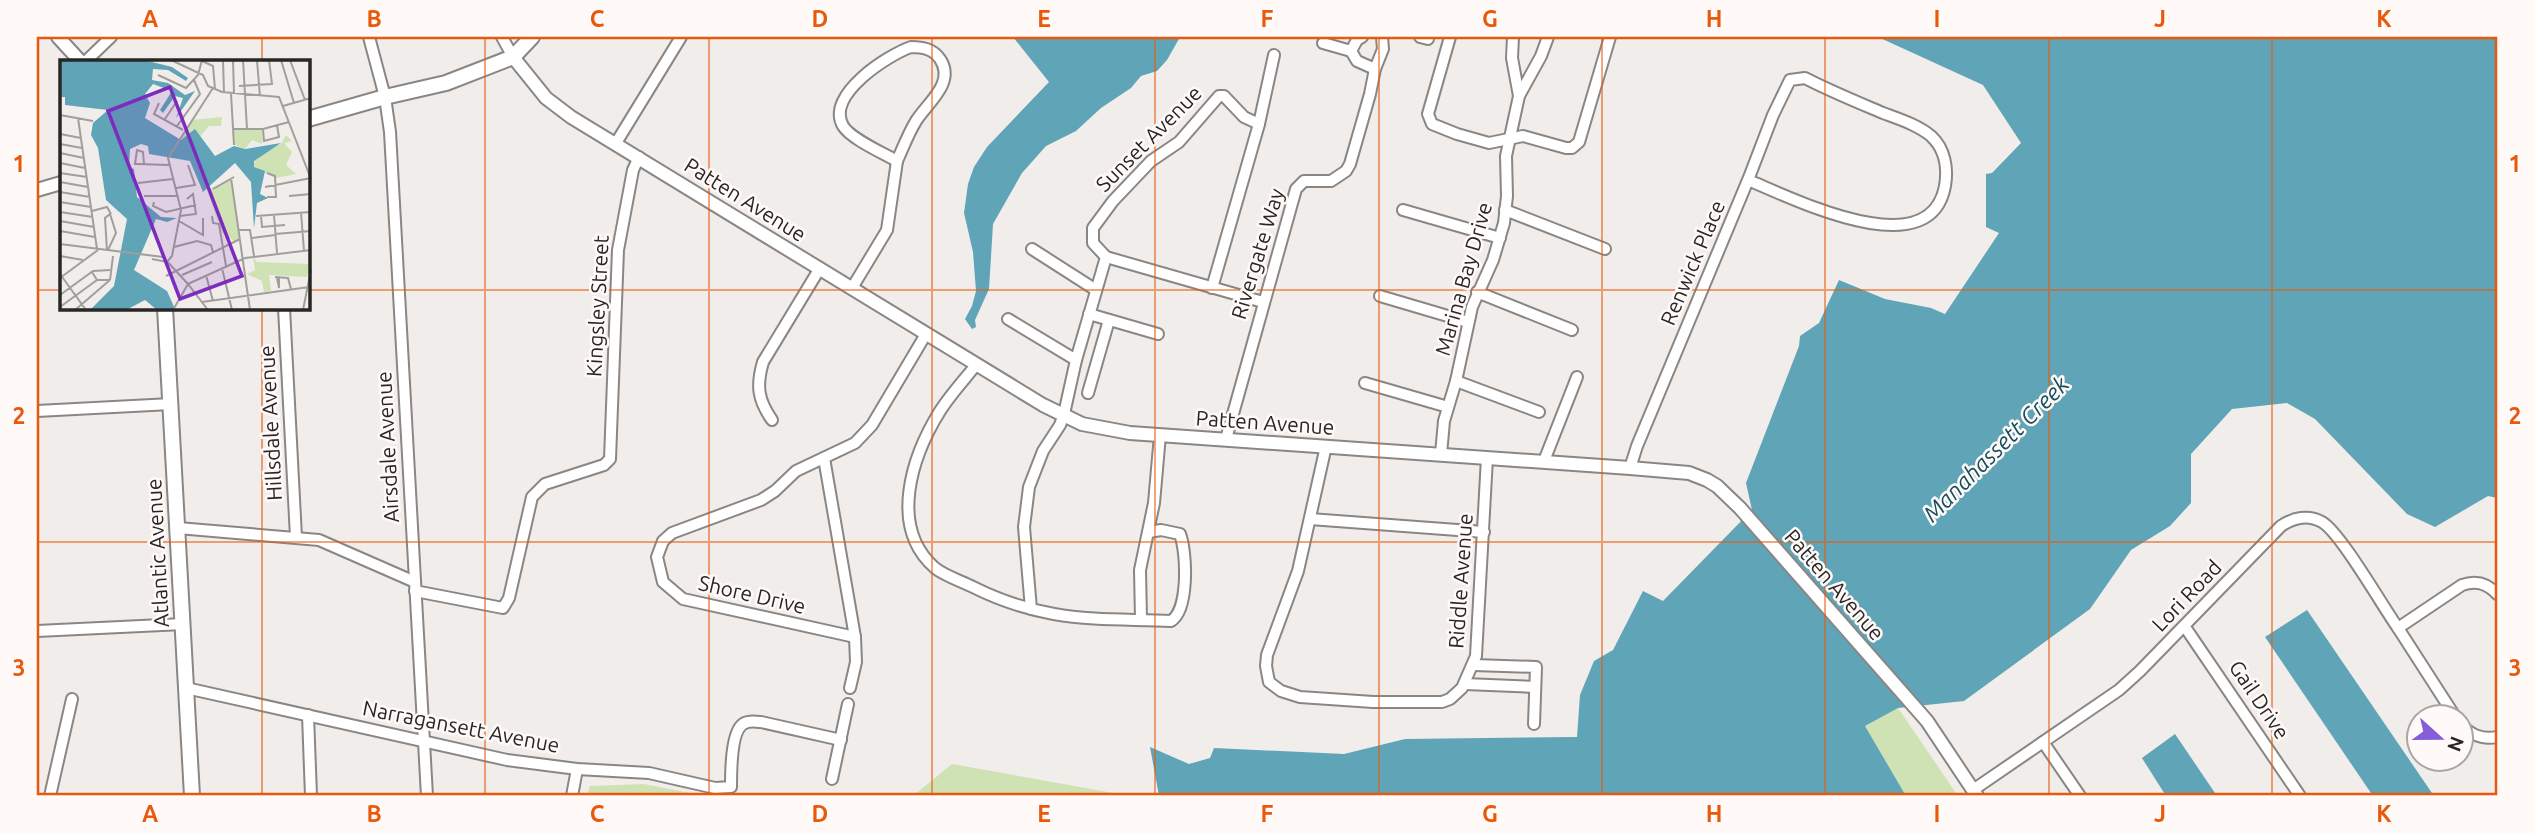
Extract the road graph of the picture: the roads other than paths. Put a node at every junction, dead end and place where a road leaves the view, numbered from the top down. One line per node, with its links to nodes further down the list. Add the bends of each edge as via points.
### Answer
1 (58, 37): 17 (street)
2 (111, 37): 18 (street)
3 (369, 37): 21 (street, Airsdale Avenue)
4 (502, 37): 16 (street)
5 (532, 37): 16 (main road)
6 (681, 37): 25 (street)
7 (1362, 37): 14 (street)
8 (1382, 37): 19 (street, Rivergate Way, via 1383,49)
9 (1450, 37): 24 (street, via 1429,114 1432,124 1489,143)
10 (1513, 37): 20 (street)
11 (1548, 37): 20 (street, Marina Bay Drive)
12 (1610, 37): 24 (street, via 1577,146 1566,148 1523,136)
13 (1323, 43): 14 (street)
14 (1351, 51): 19 (street, via 1357,61)
15 (1274, 55): 23 (street)
16 (513, 57): 21 (main road, via 446,83); 25 (street, Patten Avenue, via 545,98)
17 (82, 60)
18 (84, 60)
19 (1374, 69): 43 (street, Rivergate Way, via 1346,171 1331,181 1304,181 1296,189)
20 (1519, 96): 24 (street, Marina Bay Drive)
21 (385, 97): 22 (main road); 78 (street, Airsdale Avenue)
22 (310, 118)
23 (1259, 124): 36 (street, Sunset Avenue, via 1244,117 1224,96 1216,98 1179,142 1130,181 1093,228 1093,243); 39 (street)
24 (1509, 139): 32 (street, Marina Bay Drive)
25 (616, 143): 26 (street, Patten Avenue)
26 (639, 158): 37 (street, Patten Avenue); 78 (street, Kingsley Street, via 618,250 610,459 604,466 545,484 532,497 503,608)
27 (897, 161): 27 (street, via 917,119 944,82 939,57 926,48 904,50 861,78 841,105 839,116 847,131); 38 (street, via 887,230)
28 (1748, 180): 28 (street, Renwick Place, via 1834,214 1895,226 1922,220 1937,207 1945,187 1946,164 1939,146 1922,130 1796,78 1786,84); 72 (street, Renwick Place)
29 (60, 183): 30 (street)
30 (37, 190)
31 (1403, 210): 33 (street)
32 (1505, 210): 33 (street, Marina Bay Drive); 35 (street)
33 (1500, 238): 41 (street, Marina Bay Drive)
34 (1032, 249): 40 (street)
35 (1605, 249)
36 (1106, 257): 39 (street); 40 (street)
37 (820, 268): 38 (street, Patten Avenue); 64 (street, via 763,362 759,394)
38 (852, 288): 51 (street, Patten Avenue)
39 (1212, 288): 43 (street)
40 (1096, 290): 46 (street)
41 (1477, 292): 49 (street, Marina Bay Drive); 50 (street)
42 (1380, 296): 49 (street)
43 (1264, 302): 66 (street, Rivergate Way)
44 (165, 310): 59 (main road, Atlantic Avenue)
45 (284, 310): 77 (street, Hillsdale Avenue)
46 (1089, 314): 48 (street); 53 (street)
47 (1008, 319): 53 (street)
48 (1109, 320): 52 (street); 58 (street)
49 (1468, 322): 56 (street, Marina Bay Drive)
50 (1572, 330)
51 (926, 334): 54 (street, Patten Avenue); 69 (street, Shore Drive, via 867,432)
52 (1158, 334)
53 (1076, 360): 63 (street)
54 (976, 365): 63 (street, Patten Avenue); 80 (street, via 927,435 910,487 909,524 923,555 939,571)
55 (1577, 377): 71 (street)
56 (1456, 381): 60 (street, Marina Bay Drive); 62 (street)
57 (1365, 383): 60 (street)
58 (1088, 393)
59 (171, 404): 61 (street); 74 (main road, Atlantic Avenue)
60 (1448, 407): 68 (street, Marina Bay Drive)
61 (37, 411)
62 (1539, 412)
63 (1063, 414): 65 (street, Patten Avenue, via 1099,428); 80 (street, via 1035,469 1026,505)
64 (772, 420)
65 (1160, 435): 66 (street, Patten Avenue); 75 (street)
66 (1226, 439): 67 (street, Patten Avenue)
67 (1326, 446): 68 (street, Patten Avenue); 73 (street)
68 (1441, 454): 70 (street, Patten Avenue)
69 (824, 458): 86 (street); 86 (street, Shore Drive, via 796,471 761,500 670,535 658,552 658,568 666,587 683,599)
70 (1487, 458): 71 (street, Patten Avenue); 76 (street, Riddle Avenue)
71 (1544, 461): 72 (street, Patten Avenue)
72 (1630, 468): 104 (street, Patten Avenue, via 1695,474 1717,486 1927,721)
73 (1310, 519): 76 (street); 88 (street, via 1298,571 1267,655 1269,682 1300,697 1373,702 1442,702 1458,694)
74 (178, 528): 77 (street); 82 (main road, Atlantic Avenue)
75 (1149, 532): 81 (street, via 1140,570); 81 (street, via 1180,534 1185,578 1174,620)
76 (1483, 532): 87 (street, Riddle Avenue)
77 (296, 537): 78 (street, via 329,543)
78 (415, 586): 100 (street, Airsdale Avenue)
79 (2497, 594): 84 (street, via 2485,584 2462,585)
80 (1031, 609): 81 (street, via 1071,617)
81 (1141, 620)
82 (183, 624): 85 (street); 90 (main road, Atlantic Avenue)
83 (2185, 627): 84 (street, Lori Road, via 2281,526 2302,517 2331,528); 101 (street, Lori Road, via 2119,691); 111 (street, Gail Drive)
84 (2398, 628): 94 (street, Lori Road)
85 (37, 631)
86 (855, 637): 91 (street)
87 (1474, 665): 88 (street, Riddle Avenue); 89 (street, via 1536,667)
88 (1465, 684): 89 (street)
89 (1535, 687): 96 (street)
90 (186, 688): 95 (street, Narragansett Avenue); 106 (main road, Atlantic Avenue)
91 (850, 688)
92 (72, 699): 105 (street)
93 (848, 704): 99 (street)
94 (2447, 704)
95 (308, 715): 100 (street, Narragansett Avenue); 107 (street)
96 (1534, 724)
97 (2474, 735): 98 (street)
98 (2497, 737)
99 (841, 740): 102 (street, Narragansett Avenue, via 761,722 743,724 734,749 731,787 715,788 640,772); 103 (street)
100 (424, 741): 102 (street, Narragansett Avenue, via 507,760); 108 (street, Airsdale Avenue)
101 (2043, 742): 104 (street, Lori Road); 110 (street)
102 (577, 769): 109 (street)
103 (832, 779)
104 (1975, 793)
105 (50, 796)
106 (192, 796)
107 (311, 796)
108 (427, 796)
109 (572, 796)
110 (2080, 796)
111 (2300, 796)

